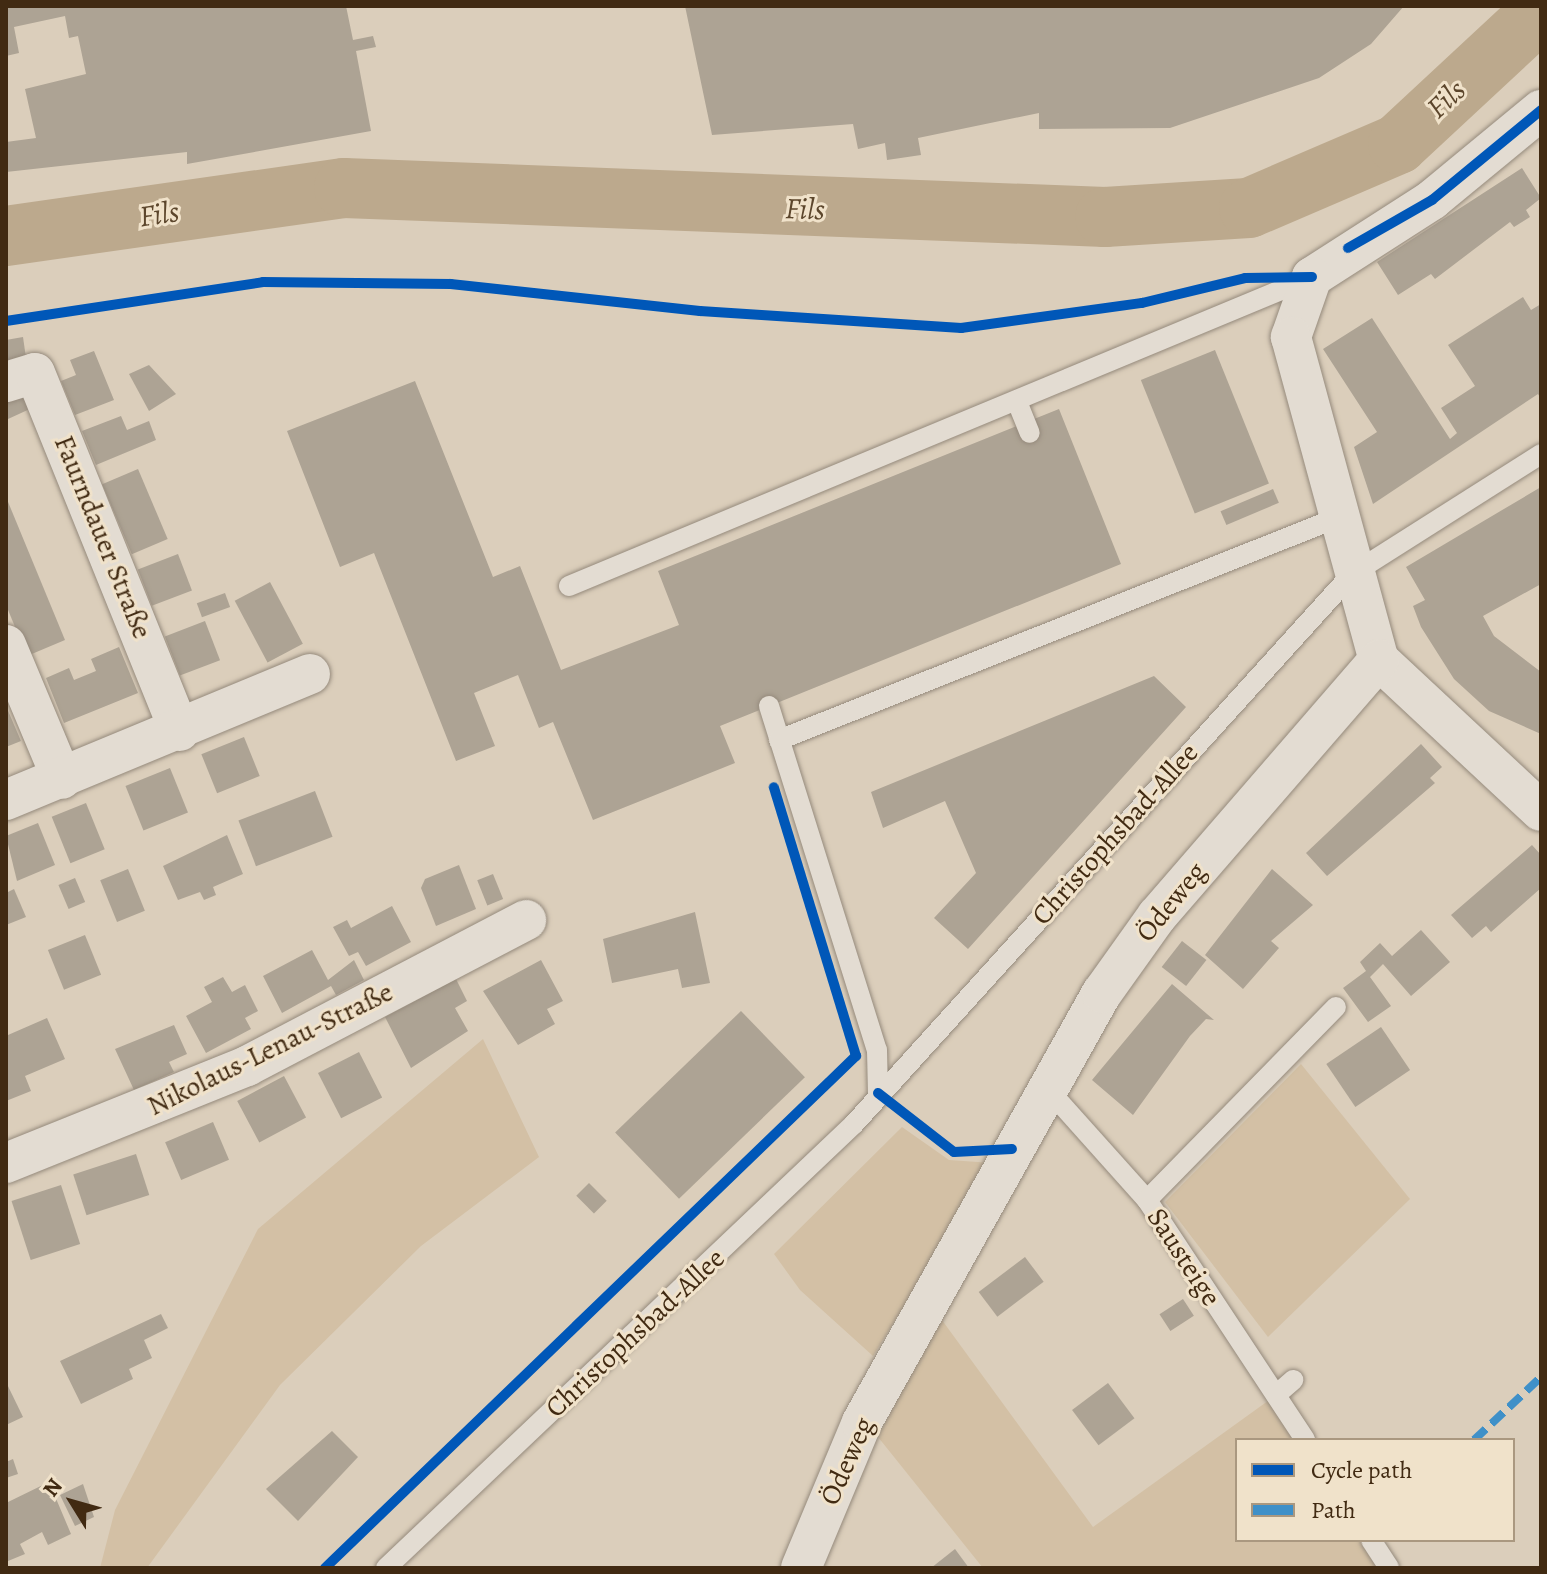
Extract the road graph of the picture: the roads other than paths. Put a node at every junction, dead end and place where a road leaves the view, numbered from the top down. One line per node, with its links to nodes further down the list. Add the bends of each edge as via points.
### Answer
1 (1541, 110): 2 (street, via 1432,200 1348,248)
2 (1312, 277): 4 (lane); 7 (street, via 1291,337)
3 (6, 382): 14 (street, Faurndauer Straße, via 35,373)
4 (1018, 404): 5 (lane); 9 (lane)
5 (1030, 433)
6 (1541, 454): 8 (lane, Christophsbad-Allee)
7 (1339, 517): 8 (street); 15 (lane)
8 (1352, 574): 11 (street); 22 (lane, Christophsbad-Allee)
9 (569, 586)
10 (6, 645): 16 (street)
11 (1379, 660): 18 (street); 21 (street, Ödeweg, via 1157,916)
12 (310, 674): 14 (street)
13 (769, 706): 15 (lane)
14 (180, 731): 16 (street)
15 (779, 740): 22 (lane, via 877,1050)
16 (62, 779): 17 (street)
17 (6, 800)
18 (1541, 811)
19 (526, 920): 23 (street, Nikolaus-Lenau-Straße, via 247,1066)
20 (1336, 1007): 24 (lane)
21 (1046, 1087): 24 (lane, Sausteige); 30 (street, Ödeweg, via 862,1422)
22 (878, 1093): 29 (lane, Christophsbad-Allee, via 842,1137)
23 (6, 1163)
24 (1147, 1200): 26 (lane, Sausteige)
25 (1293, 1380): 26 (lane)
26 (1276, 1395): 27 (lane, Sausteige)
27 (1304, 1438)
28 (1372, 1542): 31 (lane)
29 (386, 1568)
30 (801, 1568)
31 (1389, 1568)

